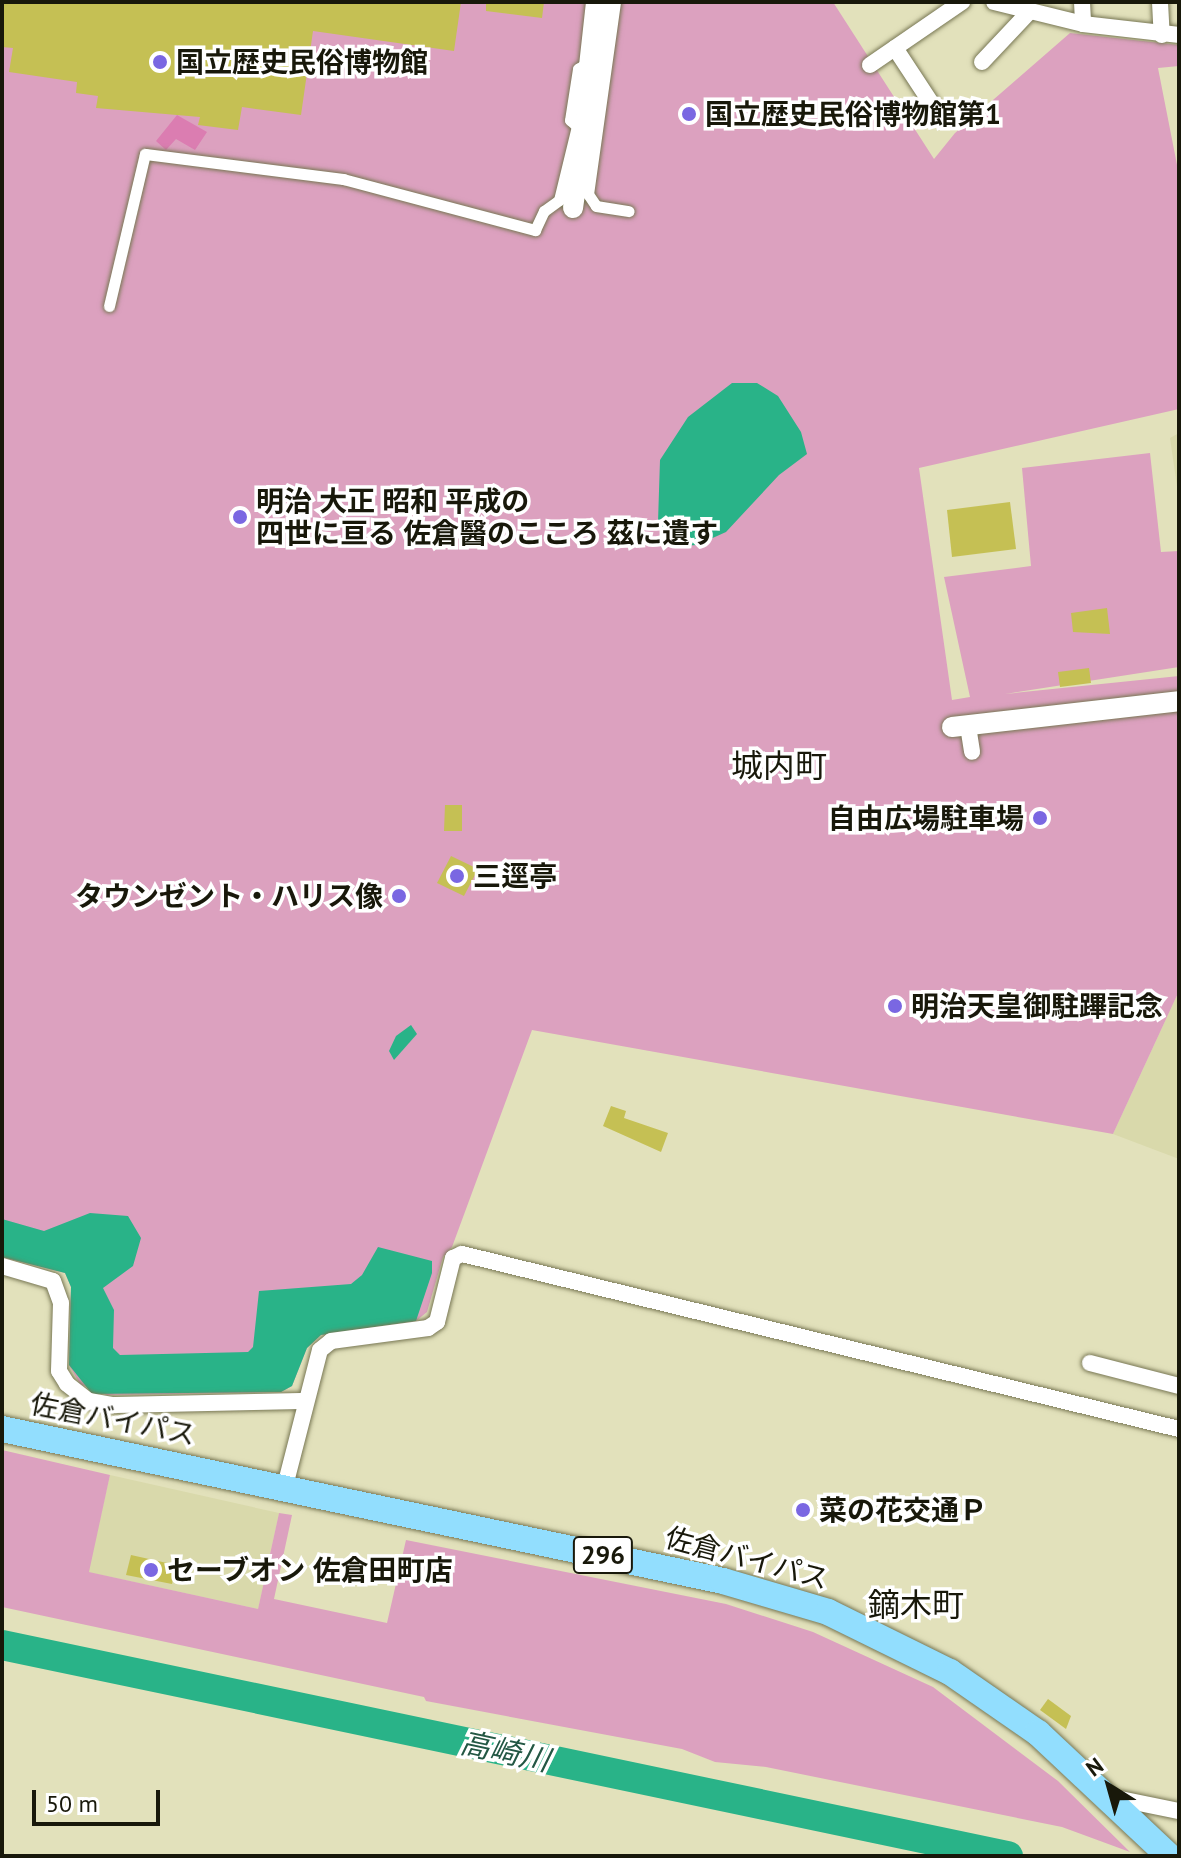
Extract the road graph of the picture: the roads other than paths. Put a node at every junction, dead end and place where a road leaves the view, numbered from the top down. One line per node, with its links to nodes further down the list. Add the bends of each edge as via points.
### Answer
1 (591, 2): 17 (street, via 584,65 578,69 570,120 577,126 562,190 535,230 343,179 145,154)
2 (602, 2): 15 (street)
3 (615, 2): 16 (street, via 588,194 596,206)
4 (962, 2): 11 (street)
5 (994, 2): 8 (street)
6 (1082, 2): 9 (street)
7 (1160, 2): 10 (street)
8 (1030, 11): 9 (street); 12 (street)
9 (1083, 24): 10 (street)
10 (1170, 35)
11 (895, 48): 13 (street); 14 (street)
12 (982, 62)
13 (870, 65)
14 (935, 109)
15 (573, 208)
16 (629, 211)
17 (109, 306)
18 (1179, 701): 19 (street)
19 (960, 727): 20 (street)
20 (972, 752)
21 (2, 1266): 24 (street, via 39,1275 58,1289 59,1371 77,1395 89,1401)
22 (1090, 1363): 23 (street)
23 (1179, 1386)
24 (304, 1401): 26 (street, via 314,1362 331,1341 418,1332 437,1322 453,1258 462,1254); 27 (street)
25 (2, 1429): 27 (highway, 佐倉バイパス / 296)
26 (1179, 1429)
27 (285, 1486): 28 (highway, 佐倉バイパス / 296, via 737,1584 828,1612 950,1672 1038,1733)
28 (1105, 1796): 29 (street); 30 (highway, 佐倉バイパス / 296)
29 (1179, 1811)
30 (1169, 1856)

